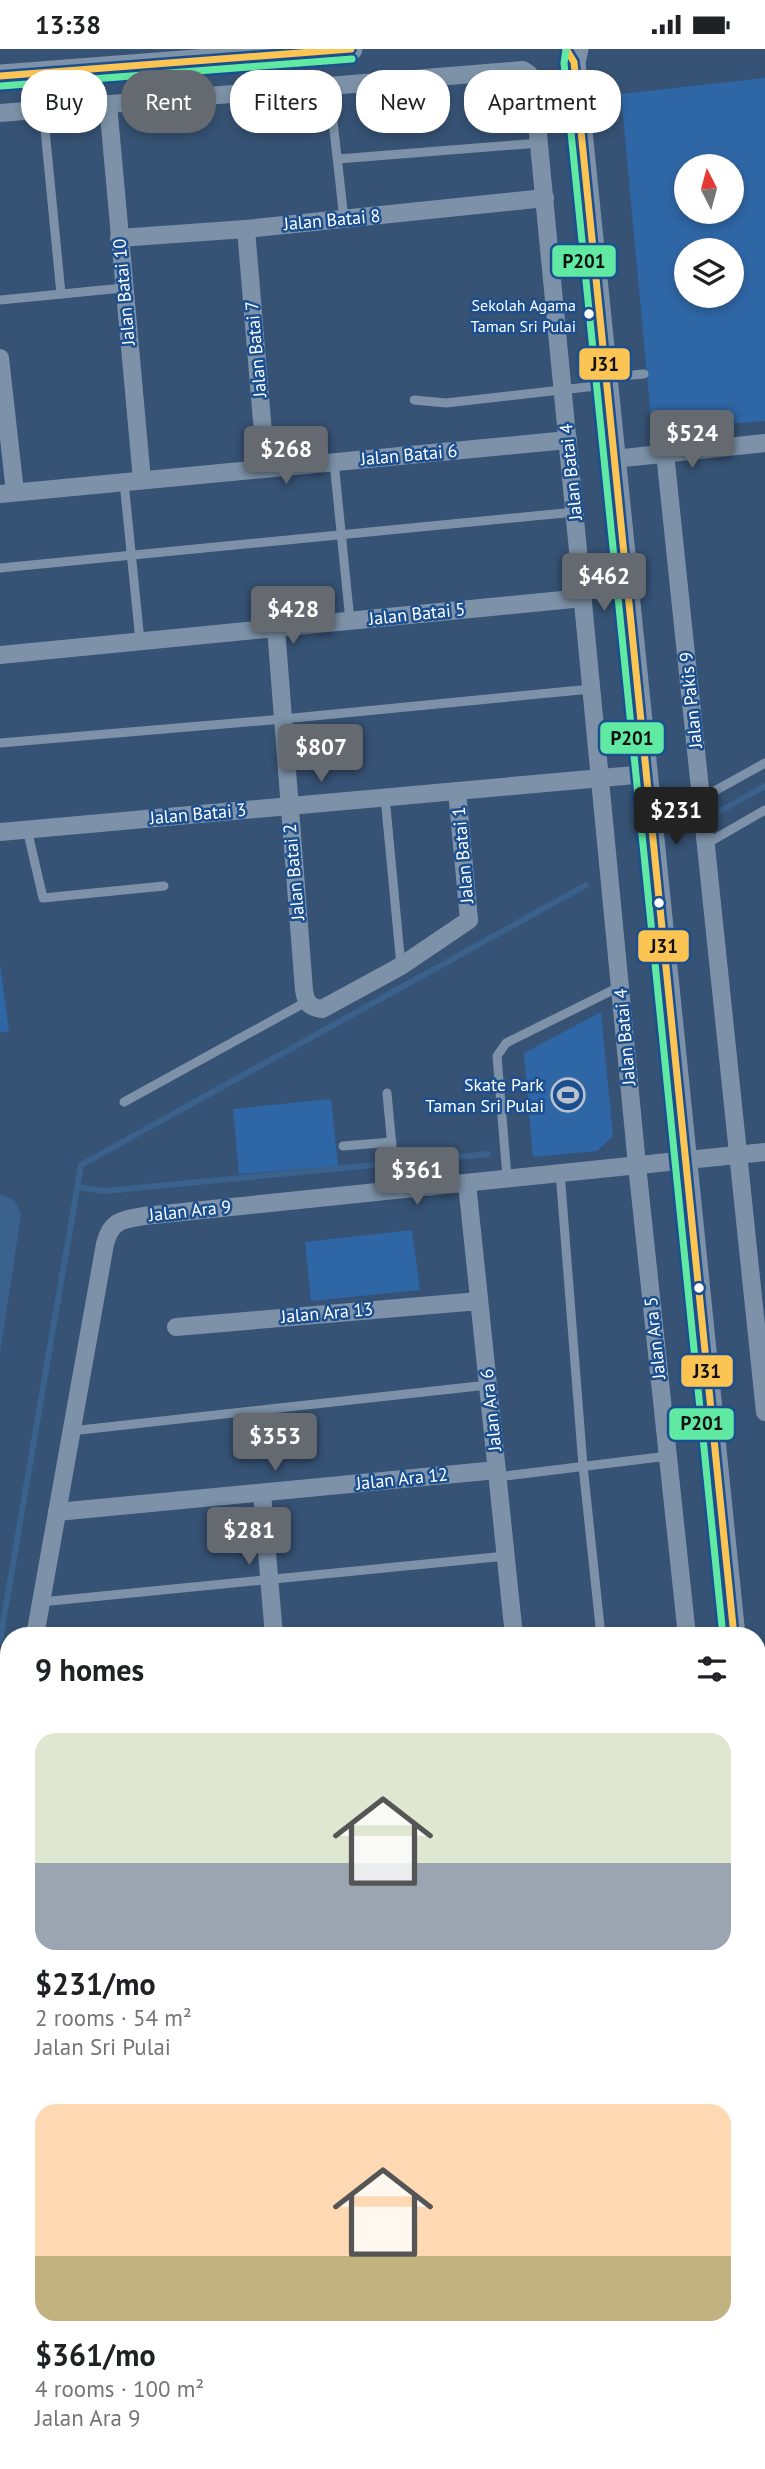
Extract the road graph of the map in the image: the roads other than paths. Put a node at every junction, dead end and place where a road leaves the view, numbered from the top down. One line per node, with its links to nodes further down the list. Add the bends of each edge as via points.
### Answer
1 (351, 49): 3 (street)
2 (572, 53): 22 (street)
3 (0, 76)
4 (342, 85): 11 (street, Jalan Batai 4, via 523,70 533,82)
5 (230, 94): 6 (street)
6 (108, 104): 16 (street, Jalan Batai 10)
7 (21, 111): 8 (street)
8 (0, 113)
9 (45, 133): 18 (lane)
10 (335, 133): 12 (lane)
11 (540, 143): 12 (lane); 13 (street, Jalan Batai 4)
12 (338, 159): 14 (lane)
13 (545, 198): 14 (street, Jalan Batai 8); 23 (street, Jalan Batai 4)
14 (344, 219): 15 (street, Jalan Batai 8)
15 (246, 229): 16 (street, Jalan Batai 8); 30 (street, Jalan Batai 7)
16 (119, 238): 17 (street, Jalan Batai 10)
17 (123, 288): 18 (lane); 31 (street, Jalan Batai 10)
18 (61, 295): 19 (lane)
19 (0, 300)
20 (0, 358): 32 (street)
21 (644, 375): 22 (lane)
22 (606, 381): 23 (lane); 28 (street)
23 (563, 389): 24 (lane, via 446,403); 25 (street, Jalan Batai 4)
24 (414, 400)
25 (568, 440): 29 (street, Jalan Batai 6); 33 (street, Jalan Batai 4)
26 (765, 443): 27 (street)
27 (666, 453): 28 (street); 50 (street, Jalan Pakis 9)
28 (614, 459): 46 (street)
29 (334, 462): 30 (street, Jalan Batai 6); 34 (lane)
30 (266, 469): 31 (street, Jalan Batai 6)
31 (133, 481): 32 (street, Jalan Batai 6); 35 (lane)
32 (8, 493)
33 (575, 512): 34 (lane); 37 (street, Jalan Batai 4)
34 (341, 535): 35 (lane); 38 (lane)
35 (131, 555): 36 (lane); 40 (lane)
36 (0, 568)
37 (583, 598): 38 (street, Jalan Batai 5); 42 (street, Jalan Batai 4)
38 (350, 621): 39 (street, Jalan Batai 5)
39 (276, 628): 40 (street, Jalan Batai 5); 43 (street, Jalan Batai 2)
40 (140, 641): 41 (street, Jalan Batai 5)
41 (0, 655)
42 (592, 689): 43 (lane); 47 (street, Jalan Batai 4)
43 (283, 719): 44 (lane); 51 (street, Jalan Batai 2)
44 (0, 743)
45 (765, 763): 50 (lane)
46 (646, 774): 47 (street, Jalan Batai 3); 66 (street)
47 (600, 778): 48 (street, Jalan Batai 3); 58 (street, Jalan Batai 4)
48 (457, 791): 49 (street, Jalan Batai 3); 57 (street, Jalan Batai 1, via 469,920)
49 (385, 797): 51 (street, Jalan Batai 3); 57 (lane)
50 (702, 798): 55 (street, Jalan Pakis 9)
51 (289, 806): 53 (street, Jalan Batai 3); 59 (street, Jalan Batai 2)
52 (765, 810): 55 (lane)
53 (27, 829): 54 (street, Jalan Batai 3); 56 (lane, via 43,898)
54 (0, 832)
55 (706, 844): 65 (street, Jalan Pakis 9)
56 (164, 886)
57 (401, 966): 59 (street, via 322,1009 312,1008)
58 (620, 987): 67 (street, Jalan Batai 4); 69 (lane, via 506,1043 497,1056)
59 (305, 996): 61 (lane)
60 (387, 1093): 62 (lane)
61 (124, 1102)
62 (391, 1142): 63 (lane); 71 (lane)
63 (343, 1146)
64 (765, 1152): 65 (street, Jalan Ara 9)
65 (739, 1154): 66 (street, Jalan Ara 9); 75 (street, Jalan Pakis 9)
66 (685, 1160): 67 (street, Jalan Ara 9); 90 (street)
67 (637, 1165): 68 (street, Jalan Ara 9); 77 (street, Jalan Ara 5)
68 (560, 1172): 69 (street, Jalan Ara 9); 78 (lane)
69 (507, 1177): 70 (street, Jalan Ara 9)
70 (467, 1183): 71 (street, Jalan Ara 9); 72 (street, Jalan Ara 6)
71 (396, 1190): 76 (street, Jalan Ara 9, via 144,1216 114,1224 105,1244)
72 (479, 1301): 73 (street, Jalan Ara 13); 74 (street, Jalan Ara 6)
73 (176, 1327)
74 (488, 1385): 76 (lane); 79 (street, Jalan Ara 6)
75 (765, 1412)
76 (71, 1431): 81 (street, Jalan Ara 9)
77 (668, 1456): 78 (lane); 89 (street, Jalan Ara 5)
78 (583, 1466): 79 (lane); 88 (lane)
79 (497, 1473): 80 (street, Jalan Ara 12); 82 (street, Jalan Ara 6)
80 (262, 1493): 81 (street, Jalan Ara 12); 83 (street)
81 (57, 1512): 84 (street, Jalan Ara 9)
82 (506, 1556): 83 (lane); 87 (street, Jalan Ara 6)
83 (270, 1580): 84 (lane); 86 (street)
84 (41, 1602): 85 (street, Jalan Ara 9)
85 (37, 1627)
86 (273, 1627)
87 (513, 1627)
88 (600, 1627)
89 (686, 1627)
90 (733, 1627)

